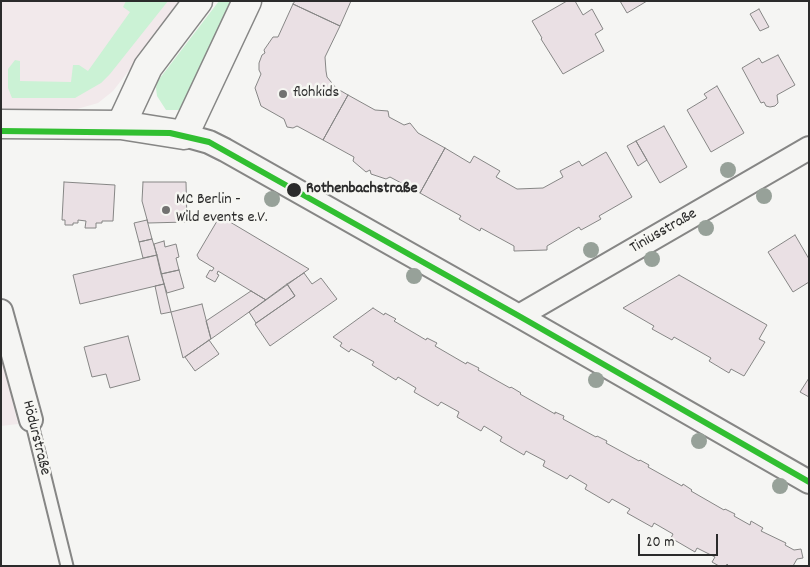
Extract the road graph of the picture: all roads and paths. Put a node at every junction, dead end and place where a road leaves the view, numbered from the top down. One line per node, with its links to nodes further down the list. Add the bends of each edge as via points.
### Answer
1 (198, 1): 4 (main road, via 148,67)
2 (247, 1): 5 (main road)
3 (1, 124): 4 (main road)
4 (121, 125): 5 (main road)
5 (184, 135): 8 (street, via 225,150)
6 (809, 148): 8 (street, Tiniusstraße)
7 (1, 312): 9 (street, Hödurstraße)
8 (519, 316): 10 (street)
9 (30, 420): 11 (lane, Hödurstraße)
10 (809, 482)
11 (67, 566)

